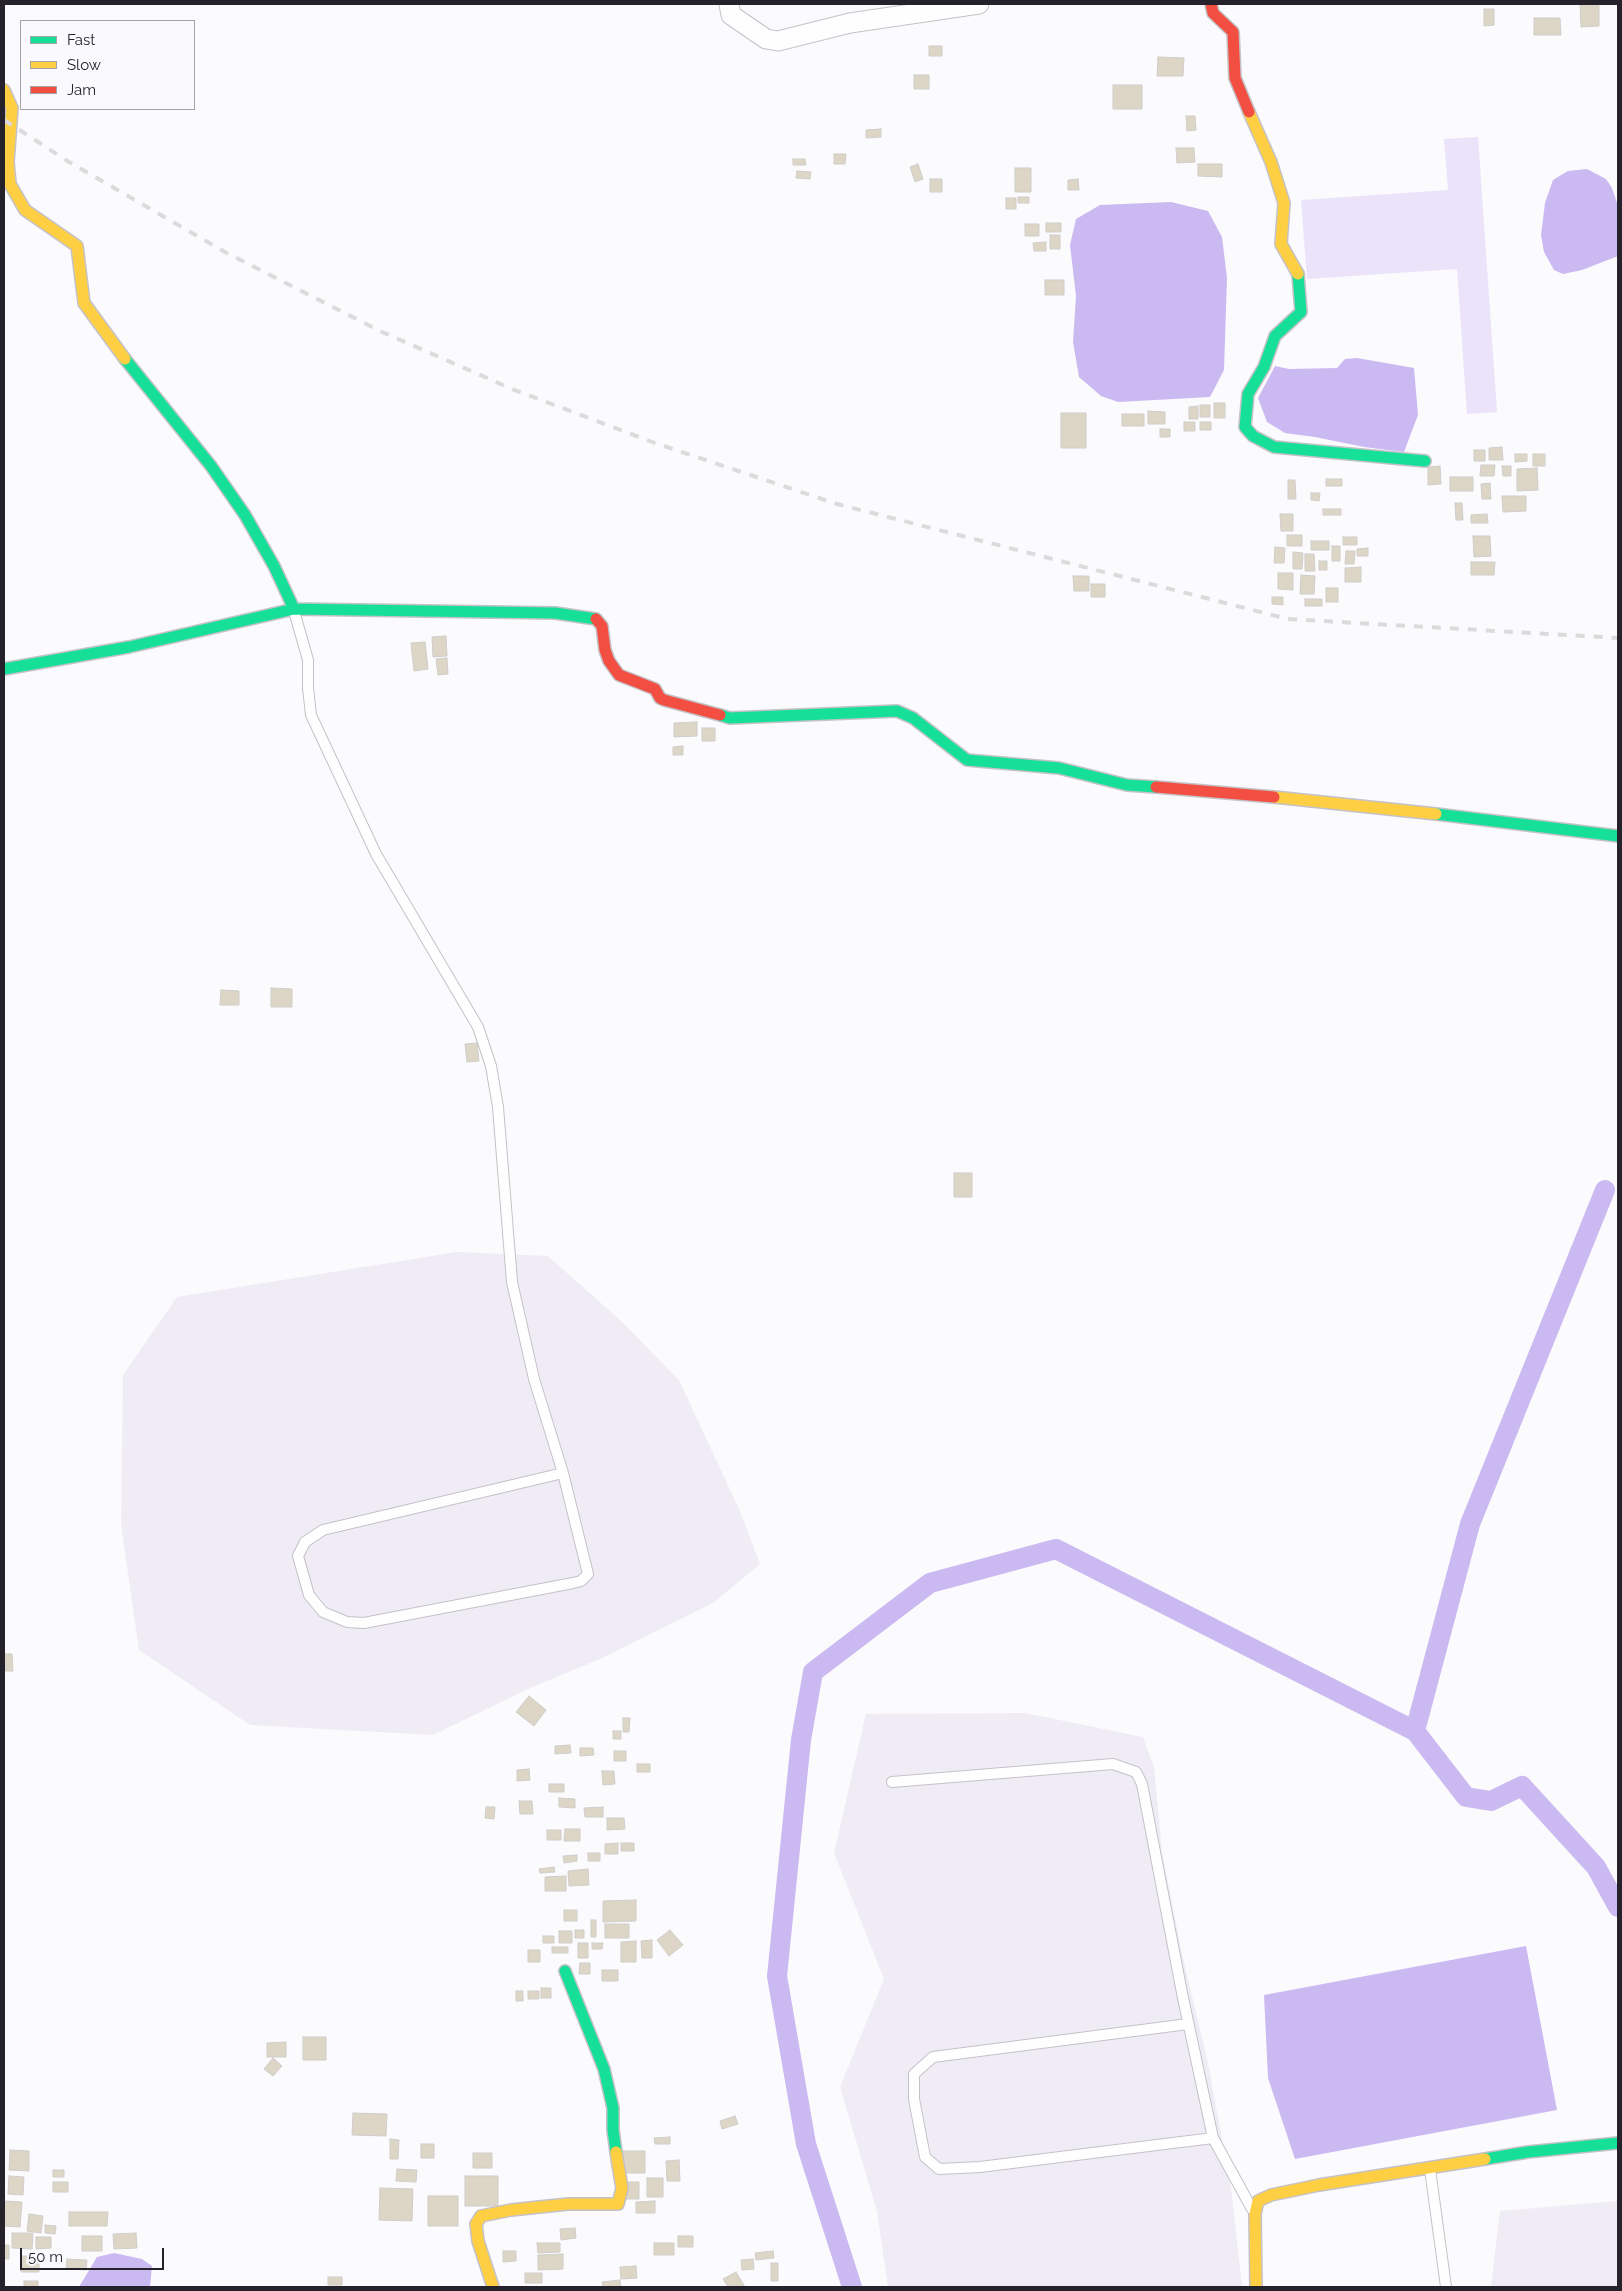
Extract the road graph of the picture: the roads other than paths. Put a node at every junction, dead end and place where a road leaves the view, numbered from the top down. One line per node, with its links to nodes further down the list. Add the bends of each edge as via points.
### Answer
1 (729, 4): 2 (street, via 731,15 766,39 778,41 850,23)
2 (979, 4)
3 (1211, 4): 5 (street, via 1213,14 1234,32 1235,78 1271,162 1284,204 1280,244 1298,275 1301,312 1275,336 1264,367 1248,394 1245,427 1253,436 1274,448)
4 (4, 90): 6 (street, via 12,108 8,162 10,184 25,210 77,246 84,303 132,370 211,466 245,515)
5 (1426, 461)
6 (294, 609): 7 (street, via 129,647); 8 (street, via 588,616 598,620 602,626 605,650 619,675 654,689 664,700 730,718 896,711 913,718 967,760 1059,768 1127,785 1345,803); 9 (lane, via 308,660 310,715 376,854 478,1027 498,1107 512,1282 534,1379)
7 (4, 669)
8 (1618, 836)
9 (563, 1473): 9 (lane, via 588,1574 582,1581 364,1623 347,1622 323,1612 309,1595 298,1556 305,1542 323,1530)
10 (892, 1782): 12 (lane, via 1113,1764 1136,1772 1142,1784)
11 (565, 1971): 17 (street, via 604,2068 613,2108 622,2188 618,2204 568,2204 481,2216 476,2224 478,2241)
12 (1188, 2024): 13 (lane); 13 (lane, via 933,2057 914,2074 914,2099 926,2157 940,2169 980,2167)
13 (1213, 2138): 16 (lane)
14 (1618, 2143): 15 (street)
15 (1430, 2167): 16 (street, via 1271,2195 1258,2202); 19 (lane)
16 (1255, 2214): 18 (street)
17 (493, 2287)
18 (1256, 2287)
19 (1446, 2287)

